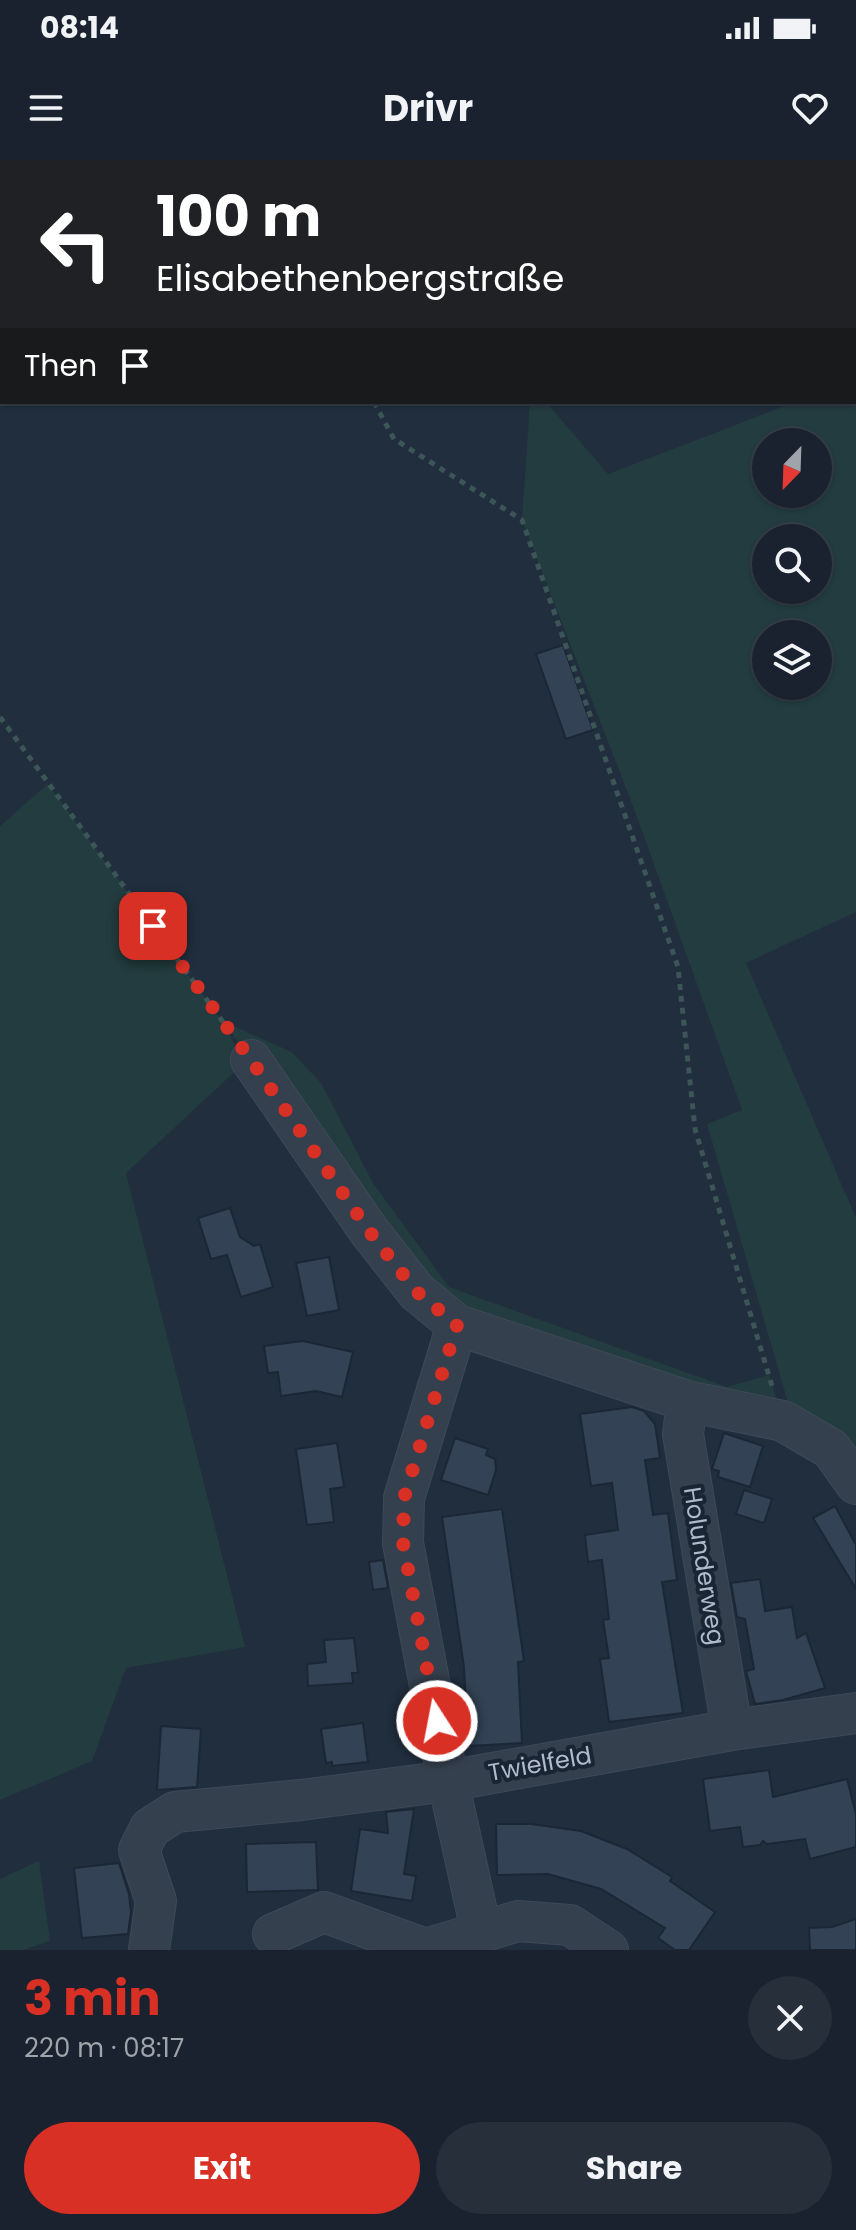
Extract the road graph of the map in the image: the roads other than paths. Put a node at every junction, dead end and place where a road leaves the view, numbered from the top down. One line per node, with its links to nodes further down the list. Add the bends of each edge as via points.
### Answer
1 (251, 1060): 2 (street, via 388,1256 417,1292)
2 (457, 1325): 3 (street); 7 (street, via 404,1498 403,1543)
3 (687, 1401): 4 (street, via 783,1421 831,1449); 6 (street, Holunderweg, via 683,1434)
4 (856, 1484)
5 (856, 1713): 6 (street, Twielfeld)
6 (732, 1730): 7 (street, Twielfeld)
7 (448, 1781): 8 (street); 11 (street, Twielfeld, via 175,1812 150,1828 139,1850 156,1901)
8 (481, 1930): 10 (street); 12 (street, via 518,1921 570,1925)
9 (273, 1934): 10 (street, via 324,1912)
10 (423, 1949)
11 (149, 1950)
12 (608, 1950)

